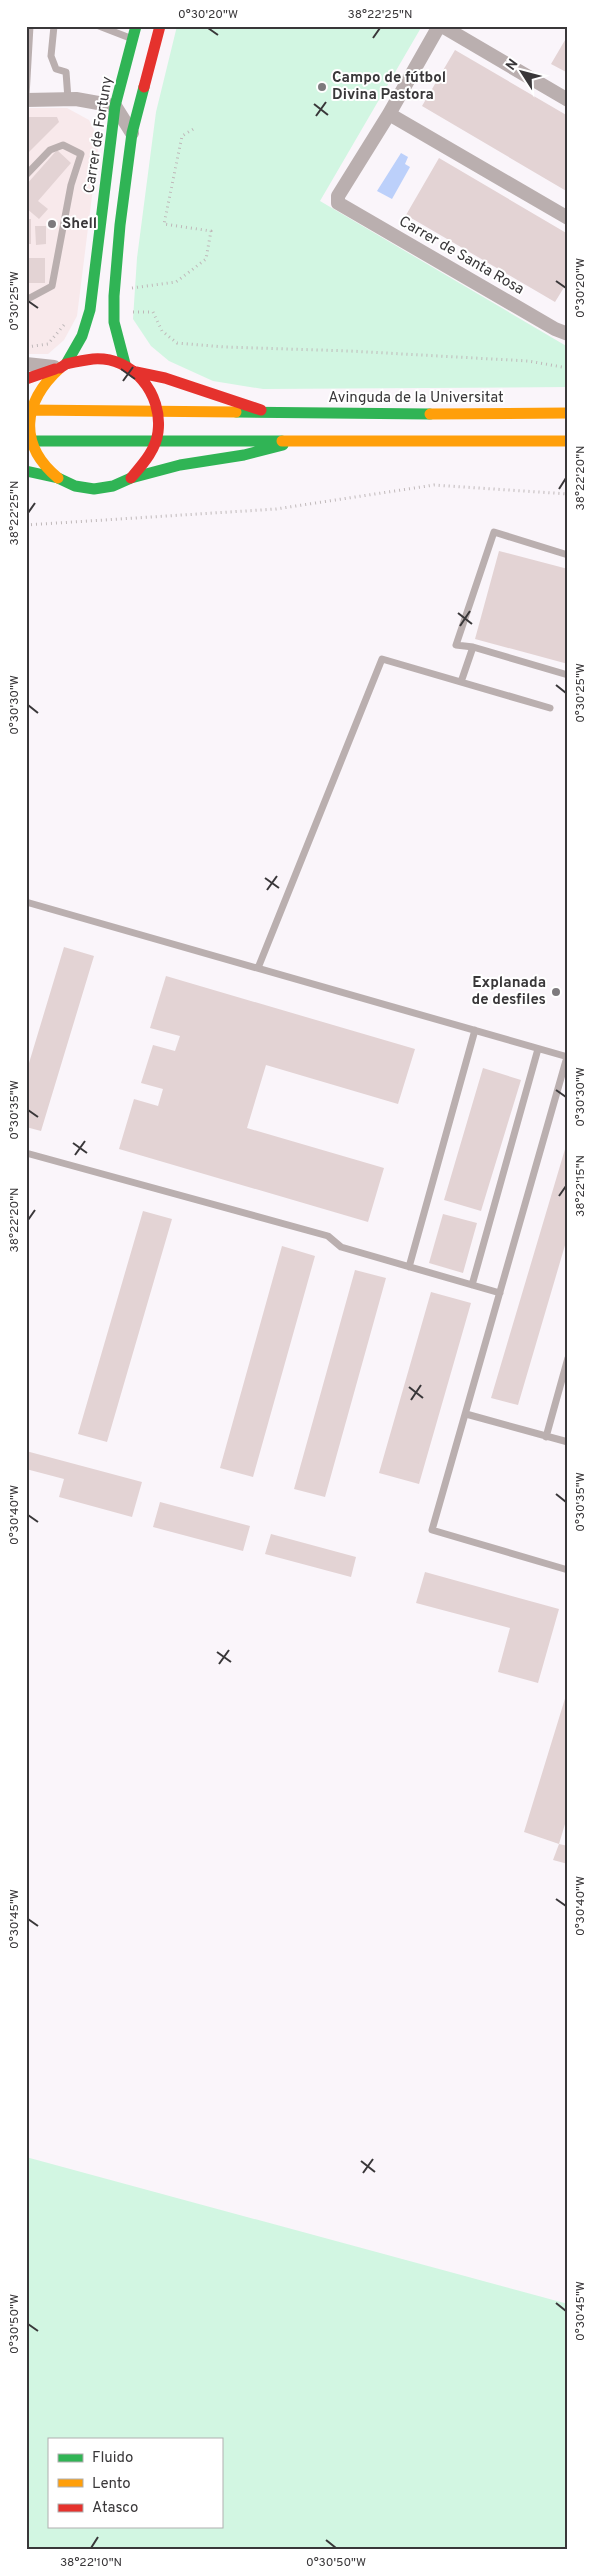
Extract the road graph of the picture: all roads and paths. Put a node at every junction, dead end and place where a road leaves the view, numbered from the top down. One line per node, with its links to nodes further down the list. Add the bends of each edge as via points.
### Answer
1 (30, 26): 8 (lane)
2 (54, 26): 9 (lane, via 51,56 56,69 66,72)
3 (136, 26): 7 (street, Carrer de Fortuny)
4 (160, 26): 15 (street)
5 (441, 26): 11 (street); 13 (street)
6 (99, 27): 7 (lane)
7 (133, 39): 12 (street, Carrer de Fortuny)
8 (26, 96)
9 (68, 99): 10 (street); 12 (street)
10 (26, 100)
11 (568, 100)
12 (116, 106): 15 (street); 26 (street, Carrer de Fortuny, via 90,310 82,336)
13 (389, 114): 17 (street); 22 (street, Carrer de Santa Rosa, via 338,196 338,203 555,330)
14 (195, 128): 18 (path, via 182,136 164,224 212,231 206,259 176,282)
15 (132, 133): 20 (street, via 120,226)
16 (26, 175): 19 (lane, via 50,150 62,145 81,154 71,185 52,286)
17 (568, 218)
18 (130, 288)
19 (26, 300)
20 (114, 312): 25 (street); 27 (path, via 153,312 162,331 177,343 528,360)
21 (66, 320): 23 (path, via 48,344)
22 (568, 334)
23 (26, 347)
24 (26, 364): 26 (street)
25 (125, 364): 26 (street, Avinguda de la Universitat, via 96,357); 28 (street, Avinguda de la Universitat)
26 (63, 366): 29 (street, Avinguda de la Universitat); 30 (street, Avinguda de la Universitat, via 46,379)
27 (568, 368)
28 (136, 372): 31 (street, Avinguda de la Universitat, via 166,378); 32 (street, Avinguda de la Universitat, via 155,397)
29 (26, 379)
30 (28, 410): 32 (street, Avinguda de la Universitat); 35 (street, Avinguda de la Universitat)
31 (264, 411): 32 (street, Avinguda de la Universitat); 33 (street, Avinguda de la Universitat)
32 (159, 413): 34 (street, Avinguda de la Universitat)
33 (568, 413)
34 (158, 438): 35 (street, Avinguda de la Universitat); 37 (street, Avinguda de la Universitat); 40 (street, Avinguda de la Universitat, via 153,453)
35 (29, 441): 39 (street, Avinguda de la Universitat, via 41,462)
36 (568, 441): 37 (street, Avinguda de la Universitat)
37 (293, 442): 40 (street, Avinguda de la Universitat)
38 (26, 471): 39 (street, Avinguda de la Universitat)
39 (58, 478): 40 (street, Avinguda de la Universitat, via 75,486 94,489 113,486)
40 (131, 478)
41 (568, 494): 42 (path, via 434,485 276,509)
42 (26, 526)
43 (568, 555): 44 (lane, via 494,532 456,645)
44 (473, 646): 45 (lane); 46 (lane)
45 (568, 675)
46 (461, 682): 47 (lane); 49 (lane, via 382,659)
47 (550, 708)
48 (26, 902): 49 (lane)
49 (258, 968): 50 (lane)
50 (475, 1030): 51 (lane); 54 (lane)
51 (538, 1049): 52 (lane); 55 (lane)
52 (568, 1057): 56 (lane)
53 (26, 1153): 54 (lane, via 328,1236 341,1247)
54 (409, 1267): 55 (lane)
55 (472, 1285): 56 (lane)
56 (500, 1293): 58 (lane)
57 (568, 1358): 59 (lane)
58 (466, 1414): 59 (lane); 61 (lane, via 432,1530)
59 (546, 1437): 60 (lane)
60 (568, 1442)
61 (568, 1570)

